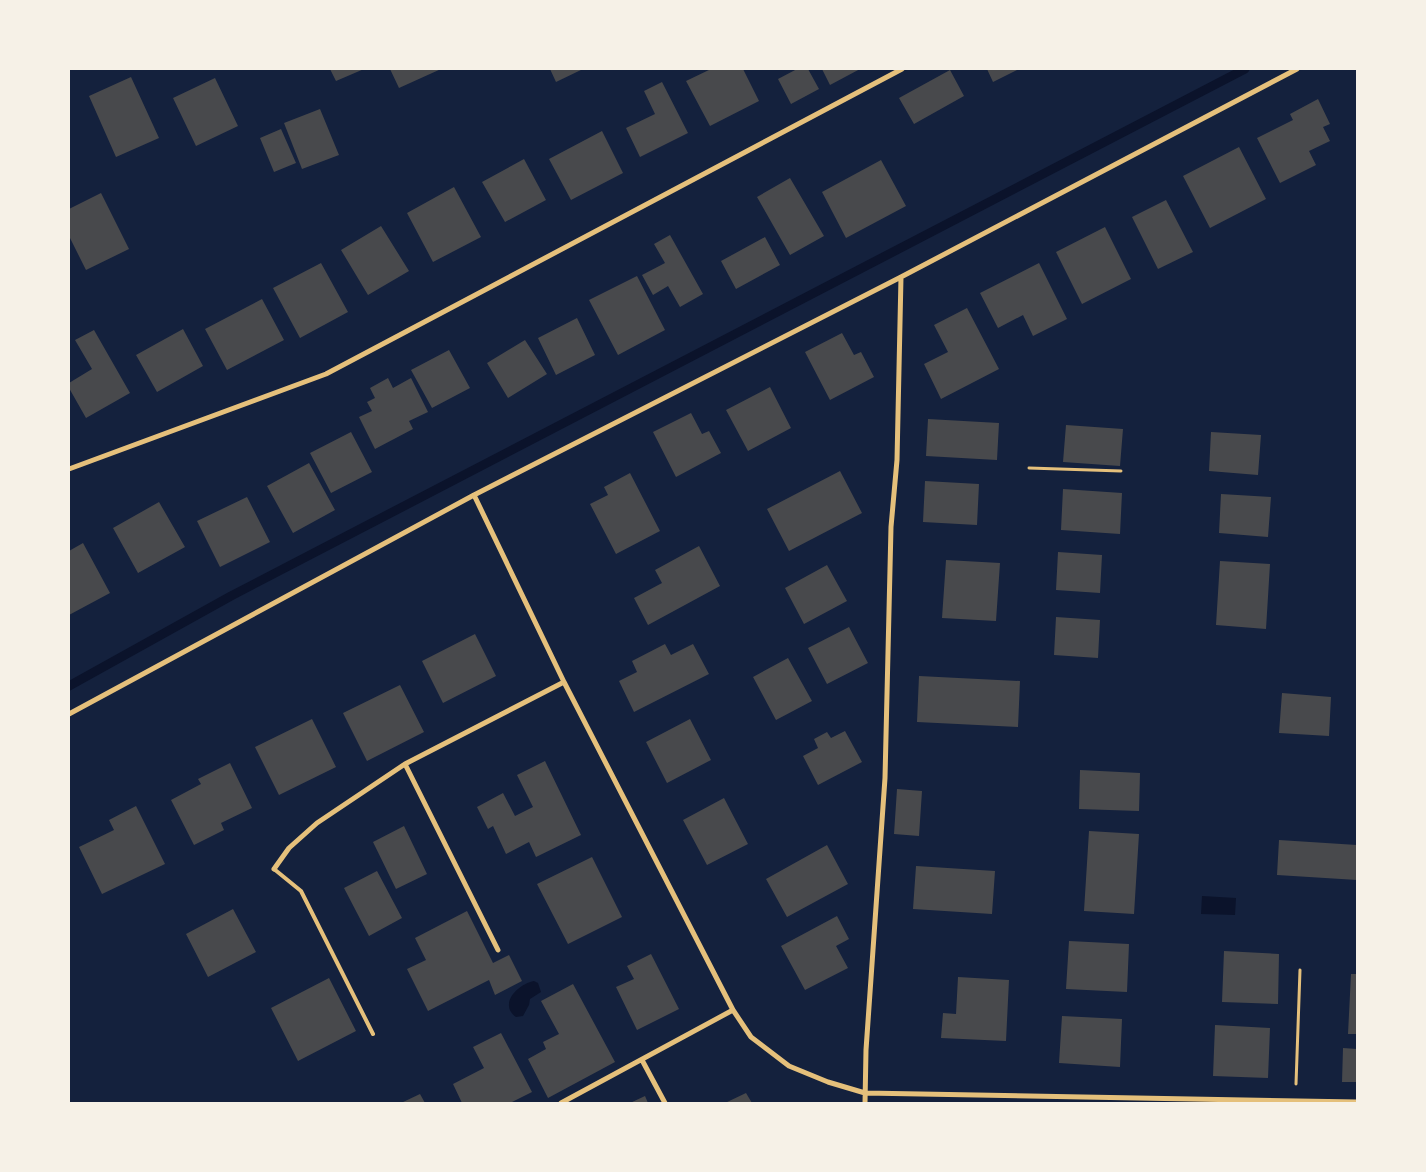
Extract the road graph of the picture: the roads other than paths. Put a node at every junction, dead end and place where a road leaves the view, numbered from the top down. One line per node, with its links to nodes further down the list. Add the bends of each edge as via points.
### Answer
1 (902, 69): 4 (street, via 326,374)
2 (1297, 69): 3 (street)
3 (901, 278): 5 (street); 14 (street, via 885,778)
4 (69, 469)
5 (474, 495): 6 (street); 7 (street)
6 (564, 682): 8 (street); 11 (street)
7 (69, 714)
8 (405, 764): 9 (street, via 317,823 289,848); 10 (street)
9 (274, 869): 12 (lane, via 301,891)
10 (498, 950)
11 (734, 1010): 13 (street); 14 (street, via 751,1037 788,1066)
12 (373, 1034)
13 (642, 1060): 16 (street); 17 (street)
14 (865, 1093): 15 (street); 18 (street)
15 (1357, 1102)
16 (561, 1103)
17 (665, 1103)
18 (865, 1103)

